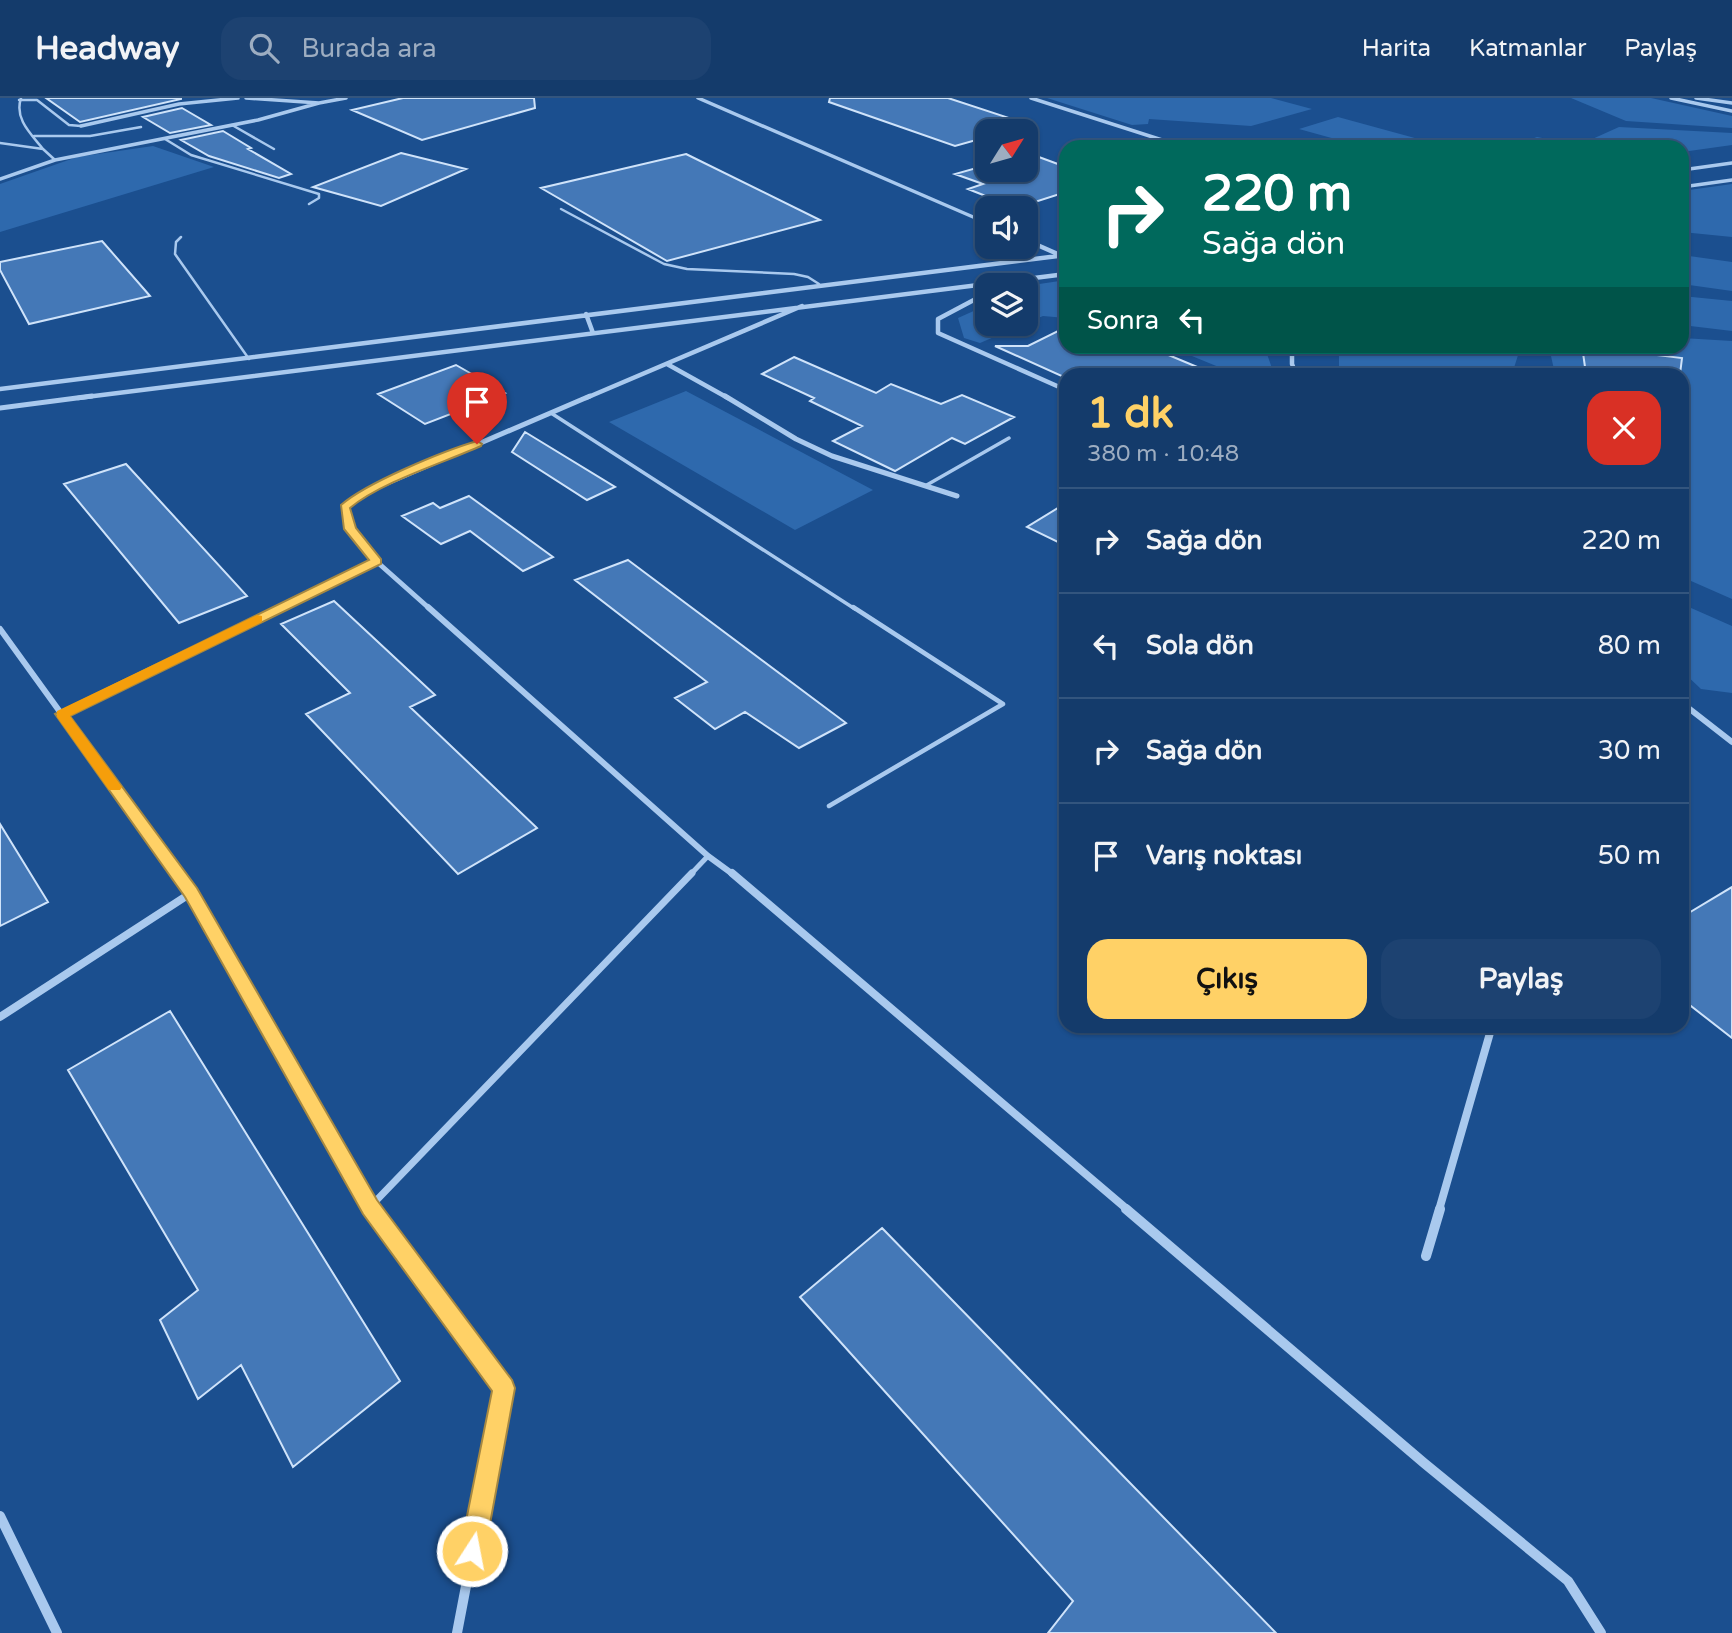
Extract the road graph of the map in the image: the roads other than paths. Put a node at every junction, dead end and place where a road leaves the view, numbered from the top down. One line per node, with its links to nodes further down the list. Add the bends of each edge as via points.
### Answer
1 (238, 98): 13 (street, via 182,103)
2 (246, 98): 9 (street)
3 (346, 98): 9 (street)
4 (698, 98): 29 (street)
5 (1031, 98): 17 (street)
6 (1671, 98): 11 (street)
7 (1696, 98): 10 (street)
8 (20, 99): 13 (lane, via 37,100 69,125); 15 (lane, via 20,118)
9 (319, 103): 12 (street)
10 (1732, 103)
11 (1732, 111)
12 (232, 125): 16 (street); 20 (lane)
13 (81, 126)
14 (141, 127): 15 (lane, via 90,136)
15 (34, 136): 19 (lane)
16 (164, 139): 21 (street); 27 (lane, via 199,158 319,194)
17 (1162, 140)
18 (0, 143): 19 (lane)
19 (43, 149): 21 (lane)
20 (274, 149)
21 (55, 160): 24 (street)
22 (1732, 163): 23 (street)
23 (1689, 169)
24 (0, 179)
25 (1732, 180): 26 (street)
26 (1689, 186)
27 (309, 204)
28 (561, 209): 36 (lane, via 664,264 794,274)
29 (975, 218)
30 (181, 237): 42 (lane, via 176,254)
31 (1038, 245): 32 (street)
32 (1059, 254)
33 (1059, 257): 36 (street)
34 (1059, 275): 35 (street)
35 (1038, 277)
36 (819, 285): 40 (street)
37 (975, 285): 39 (street)
38 (975, 299): 45 (street, via 938,319 938,333)
39 (802, 306): 41 (street); 43 (street)
40 (586, 314): 41 (street); 42 (street)
41 (593, 333): 44 (street)
42 (249, 359): 44 (street); 46 (street)
43 (667, 364): 48 (street); 50 (street, via 814,448)
44 (251, 377): 47 (street)
45 (1059, 387)
46 (0, 389)
47 (0, 408)
48 (551, 413): 52 (street, via 357,496 345,507 350,529); 57 (lane, via 1003,704)
49 (1009, 438): 50 (lane)
50 (925, 486): 51 (street)
51 (957, 496)
52 (376, 561): 55 (street); 58 (street)
53 (0, 629): 55 (street)
54 (1689, 708): 56 (street)
55 (62, 714): 59 (street)
56 (1732, 742)
57 (829, 806)
58 (708, 856): 62 (street); 67 (street, via 1568,1581)
59 (191, 892): 60 (street); 62 (street)
60 (0, 1017)
61 (1490, 1033): 63 (street)
62 (370, 1207): 66 (street, via 504,1388)
63 (1426, 1256)
64 (0, 1516): 65 (street)
65 (57, 1633)
66 (457, 1633)
67 (1601, 1633)

